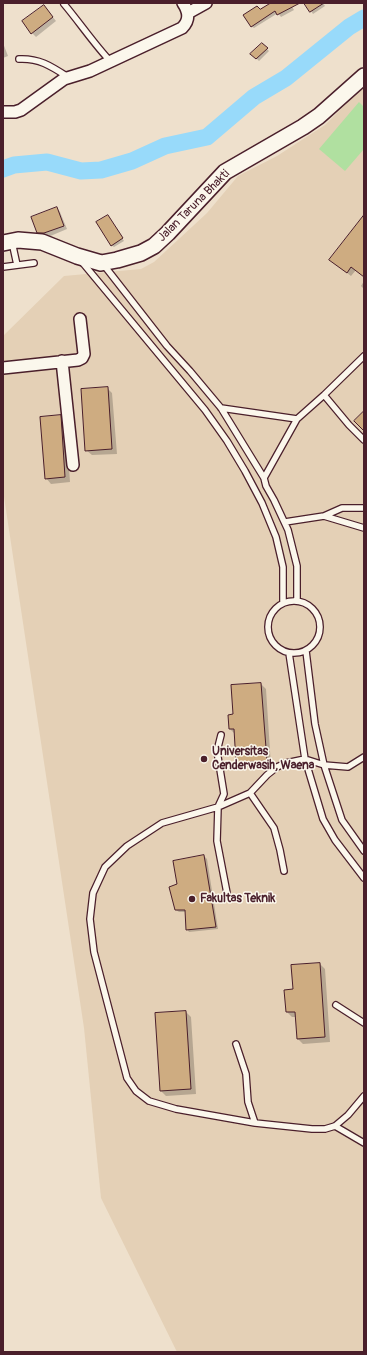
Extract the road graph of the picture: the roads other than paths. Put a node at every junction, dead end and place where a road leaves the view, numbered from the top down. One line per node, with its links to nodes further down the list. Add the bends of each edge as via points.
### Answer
1 (206, 3): 3 (street)
2 (64, 4): 5 (lane)
3 (185, 8): 5 (street, via 188,19 182,28)
4 (19, 59): 7 (lane, via 31,59 47,64)
5 (111, 62): 7 (street)
6 (364, 76): 12 (street, Jalan Taruna Bhakti, via 314,119 226,172 154,246 130,257)
7 (69, 77): 8 (street, via 21,110)
8 (3, 112)
9 (7, 242): 10 (street, Jalan Taruna Bhakti, via 42,242); 13 (lane)
10 (77, 256): 12 (street, Jalan Taruna Bhakti); 30 (lane, via 205,410 245,471 276,537 283,567)
11 (34, 263): 13 (lane)
12 (101, 263): 20 (lane)
13 (17, 265): 14 (lane)
14 (3, 267)
15 (80, 319): 17 (street, via 84,354 78,360)
16 (364, 356): 19 (lane)
17 (62, 361): 18 (street); 23 (street)
18 (3, 368)
19 (324, 395): 21 (lane); 22 (lane)
20 (220, 408): 21 (lane); 24 (lane)
21 (297, 420): 24 (lane)
22 (364, 440)
23 (73, 465)
24 (264, 478): 27 (lane)
25 (364, 508): 26 (lane, via 342,508)
26 (324, 516): 27 (lane); 28 (lane)
27 (284, 522): 29 (lane, via 297,566)
28 (364, 528)
29 (297, 600): 30 (lane); 31 (lane, via 310,605 319,616 321,629 316,642)
30 (283, 603): 32 (lane, via 275,608 270,616 269,634 277,646)
31 (306, 651): 32 (lane); 36 (lane, via 315,724)
32 (289, 653): 35 (lane)
33 (221, 735): 38 (lane, via 217,751 224,794)
34 (364, 757): 36 (lane, via 348,767)
35 (305, 759): 36 (lane); 37 (lane, via 277,767); 41 (lane, via 323,819 335,840)
36 (324, 765): 39 (lane, via 342,820)
37 (250, 793): 38 (lane); 40 (lane, via 274,828)
38 (218, 807): 42 (lane, via 217,842); 47 (lane, via 162,823 127,846 105,867 93,893 90,919 94,952 126,1078 136,1091 149,1101 176,1109)
39 (364, 851)
40 (284, 871)
41 (364, 878)
42 (227, 893)
43 (336, 1005): 44 (lane)
44 (364, 1023)
45 (236, 1044): 47 (lane, via 246,1074 248,1102)
46 (364, 1096): 48 (lane)
47 (255, 1123): 48 (lane, via 312,1129)
48 (335, 1126): 49 (lane)
49 (364, 1143)

